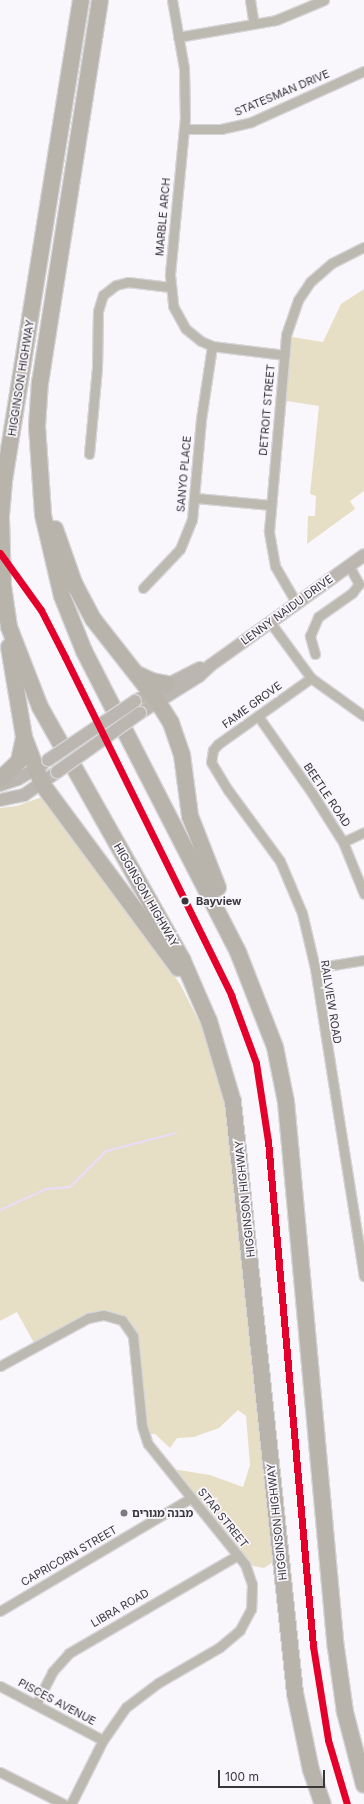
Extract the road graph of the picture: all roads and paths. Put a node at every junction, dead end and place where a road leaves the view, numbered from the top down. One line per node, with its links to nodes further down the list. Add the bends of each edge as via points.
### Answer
1 (81, 0): 23 (highway, HIGGINSON HIGHWAY, via 4,481 1,542 3,586)
2 (100, 0): 15 (highway, HIGGINSON HIGHWAY, via 40,381)
3 (172, 0): 7 (street, MARBLE ARCH)
4 (250, 0): 6 (street)
5 (324, 0): 6 (street, via 276,20)
6 (254, 24): 7 (street)
7 (178, 38): 9 (street, MARBLE ARCH, via 185,82)
8 (364, 71): 9 (street, STATESMAN DRIVE, via 251,122 221,129)
9 (184, 129): 11 (street, MARBLE ARCH)
10 (364, 247): 13 (street, DETROIT STREET, via 332,263 305,289 290,319)
11 (170, 286): 12 (street, MARBLE ARCH, via 173,306 180,322 192,334); 14 (street, via 128,282 116,285 103,295 98,311 97,368)
12 (212, 346): 13 (street, MARBLE ARCH); 16 (street, SANYO PLACE, via 201,419)
13 (284, 355): 17 (street, DETROIT STREET)
14 (89, 454)
15 (39, 468): 26 (highway, via 57,537 82,600 100,629); 42 (highway, HIGGINSON HIGHWAY, via 49,545 72,624)
16 (196, 498): 17 (street); 20 (street, SANYO PLACE, via 192,520 180,549)
17 (271, 505): 21 (street, DETROIT STREET, via 269,531 272,555 281,580)
18 (364, 555): 19 (street, LENNY NAIDU DRIVE)
19 (349, 566): 21 (street, LENNY NAIDU DRIVE); 24 (street, via 359,584 352,593 318,617 310,636)
20 (143, 588)
21 (297, 604): 22 (street, LENNY NAIDU DRIVE)
22 (270, 622): 25 (street, LENNY NAIDU DRIVE); 27 (street)
23 (10, 627): 32 (highway, via 8,645); 45 (highway, HIGGINSON HIGHWAY, via 40,707 172,940)
24 (315, 654)
25 (210, 665): 28 (street, LENNY NAIDU DRIVE); 29 (street, LENNY NAIDU DRIVE, via 200,676)
26 (135, 673): 28 (highway, via 152,681); 29 (highway)
27 (311, 678): 30 (street, FAME GROVE); 31 (street)
28 (168, 684): 29 (street, LENNY NAIDU DRIVE)
29 (154, 697): 34 (street, LENNY NAIDU DRIVE, bridge, via 135,701); 36 (street, LENNY NAIDU DRIVE, bridge, via 140,713); 42 (highway, via 171,723 182,755 190,816 236,930)
30 (258, 716): 33 (street, FAME GROVE, via 218,744); 40 (street, BEETLE ROAD)
31 (364, 716)
32 (24, 737): 34 (highway); 35 (highway, via 19,761)
33 (211, 756): 44 (street, RAILVIEW ROAD, via 216,772 280,861 302,912)
34 (35, 769): 36 (highway); 37 (street, LENNY NAIDU DRIVE, via 18,780)
35 (0, 779)
36 (42, 784): 38 (street, LENNY NAIDU DRIVE, via 24,795); 45 (highway, via 170,958)
37 (0, 785)
38 (0, 800)
39 (364, 832): 40 (street)
40 (343, 842): 41 (street, BEETLE ROAD)
41 (364, 894)
42 (238, 952): 55 (highway, HIGGINSON HIGHWAY, via 275,1047 286,1102 336,1648 345,1712)
43 (364, 960): 44 (street)
44 (315, 968): 46 (street, RAILVIEW ROAD)
45 (192, 981): 58 (highway, HIGGINSON HIGHWAY, via 216,1039 233,1102 295,1693 311,1770)
46 (364, 1273)
47 (0, 1366): 48 (street, STAR STREET, via 88,1318 104,1315 122,1320 133,1336 145,1438 150,1449)
48 (191, 1498): 49 (street, STAR STREET); 50 (street, CAPRICORN STREET)
49 (238, 1555): 52 (street, LIBRA ROAD, via 69,1653 52,1672); 53 (street, STAR STREET, via 245,1564 252,1584 251,1609 240,1630 220,1647 141,1695 126,1707)
50 (0, 1611)
51 (0, 1686): 52 (street, PISCES AVENUE)
52 (36, 1704): 53 (street, PISCES AVENUE)
53 (103, 1740): 57 (street, STAR STREET)
54 (0, 1772): 56 (street)
55 (364, 1785)
56 (64, 1804)
57 (71, 1804)
58 (323, 1804)

